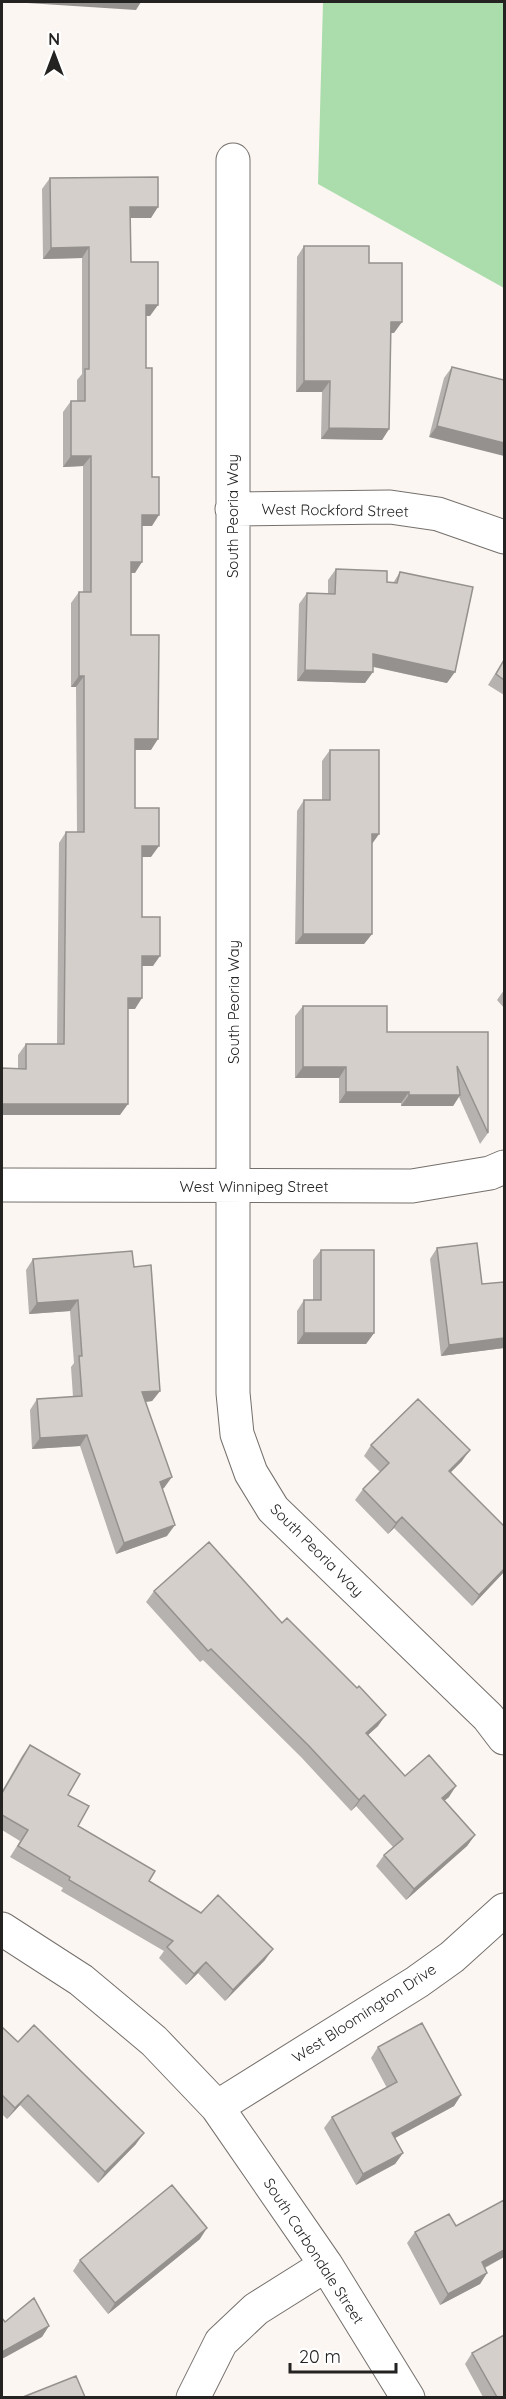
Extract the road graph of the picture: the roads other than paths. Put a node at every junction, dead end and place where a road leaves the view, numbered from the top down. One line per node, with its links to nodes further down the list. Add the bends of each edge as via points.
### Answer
1 (233, 160): 2 (street, South Peoria Way)
2 (232, 509): 3 (street, West Rockford Street, via 390,507 438,514); 6 (street, South Peoria Way)
3 (504, 537)
4 (504, 1167): 6 (street, West Winnipeg Street, via 490,1173 412,1186)
5 (2, 1185): 6 (street, West Winnipeg Street)
6 (233, 1186): 7 (street, South Peoria Way, via 233,1393 237,1434 251,1473 273,1509 488,1717)
7 (504, 1738)
8 (504, 1911): 10 (street, West Bloomington Drive, via 417,1982)
9 (2, 1929): 10 (street, South Carbondale Street, via 81,1980 154,2041)
10 (217, 2107): 11 (street, South Carbondale Street)
11 (326, 2265): 12 (street, via 256,2309 221,2342); 13 (street, South Carbondale Street)
12 (193, 2397)
13 (408, 2397)

